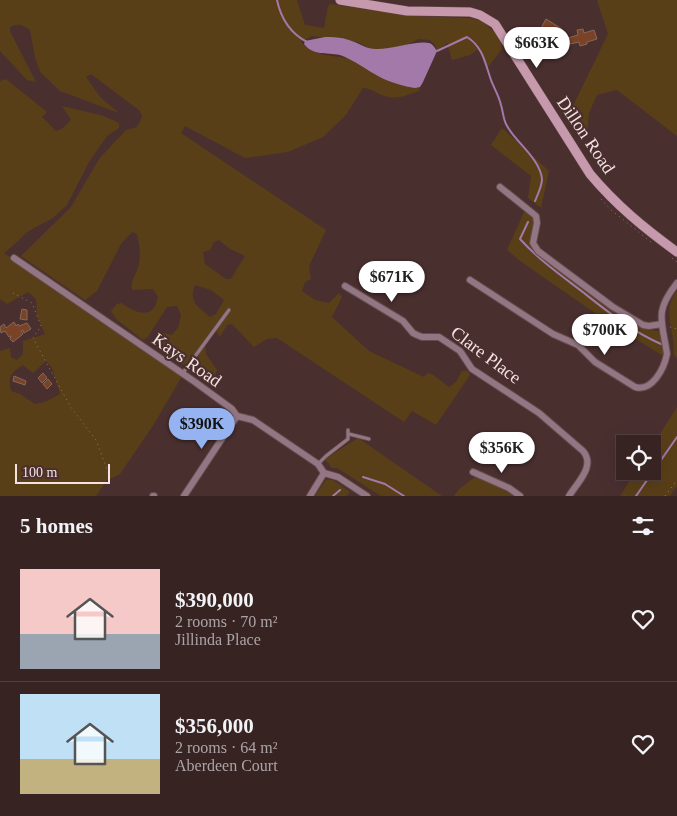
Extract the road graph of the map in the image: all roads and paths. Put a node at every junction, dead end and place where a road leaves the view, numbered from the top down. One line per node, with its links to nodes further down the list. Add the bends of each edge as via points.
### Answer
1 (340, 0): 3 (main road, Dillon Road, via 407,11 470,12 495,24 590,174 628,214)
2 (500, 187): 10 (street, via 536,216 538,223 533,243 538,251 613,307 643,325)
3 (677, 252)
4 (14, 258): 12 (street, Kays Road)
5 (470, 280): 10 (street, via 553,334 578,345 595,362 638,388 650,385 666,361)
6 (677, 283): 10 (street, via 662,304)
7 (345, 286): 24 (street, Clare Place, via 403,321 417,336 439,338 460,350 472,369 539,413 583,451 589,463)
8 (13, 293): 18 (path, via 32,303 42,326 33,338 70,406 96,440)
9 (229, 310): 12 (lane)
10 (662, 324): 11 (path)
11 (677, 329)
12 (182, 374): 13 (street, Kays Road, via 232,409)
13 (237, 416): 15 (street, Kays Road, via 253,420); 20 (street)
14 (369, 439): 15 (lane, via 348,432 348,439)
15 (318, 464): 17 (street, Kays Road)
16 (473, 472): 23 (street)
17 (324, 473): 21 (street); 22 (street, via 338,477)
18 (110, 477)
19 (677, 480): 25 (path)
20 (184, 496)
21 (310, 496)
22 (367, 496)
23 (520, 496)
24 (569, 496)
25 (665, 496)

